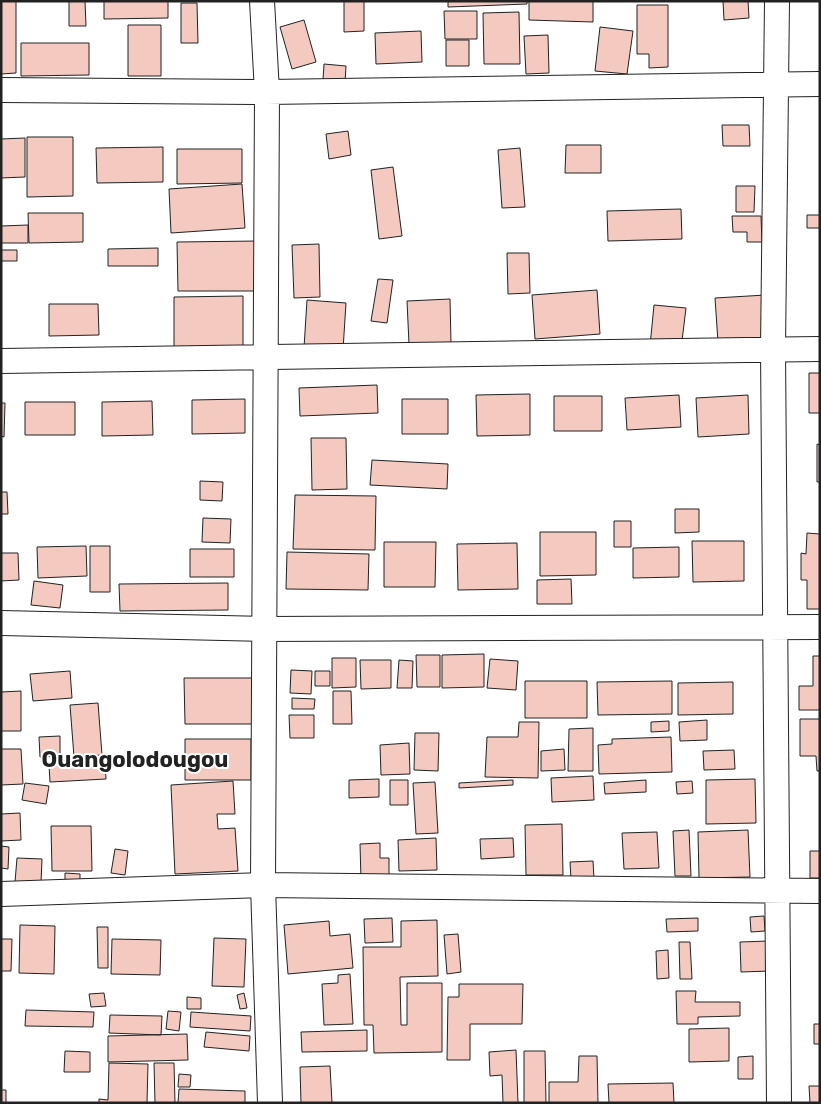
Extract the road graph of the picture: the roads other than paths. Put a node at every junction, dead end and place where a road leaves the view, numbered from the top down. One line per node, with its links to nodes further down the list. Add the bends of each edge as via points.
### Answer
1 (262, 1): 6 (street)
2 (777, 1): 3 (street)
3 (776, 84): 4 (street); 6 (street); 7 (street)
4 (820, 84)
5 (1, 90): 6 (street)
6 (267, 92): 9 (street)
7 (773, 349): 8 (street); 9 (street); 13 (street)
8 (820, 349)
9 (266, 358): 10 (street); 14 (street)
10 (1, 361)
11 (1, 624): 14 (street)
12 (820, 627): 13 (street)
13 (774, 628): 14 (street); 17 (street)
14 (264, 629): 15 (street)
15 (263, 885): 17 (street); 18 (street); 19 (street)
16 (820, 890): 17 (street)
17 (777, 891): 20 (street)
18 (1, 894)
19 (270, 1103)
20 (779, 1103)

